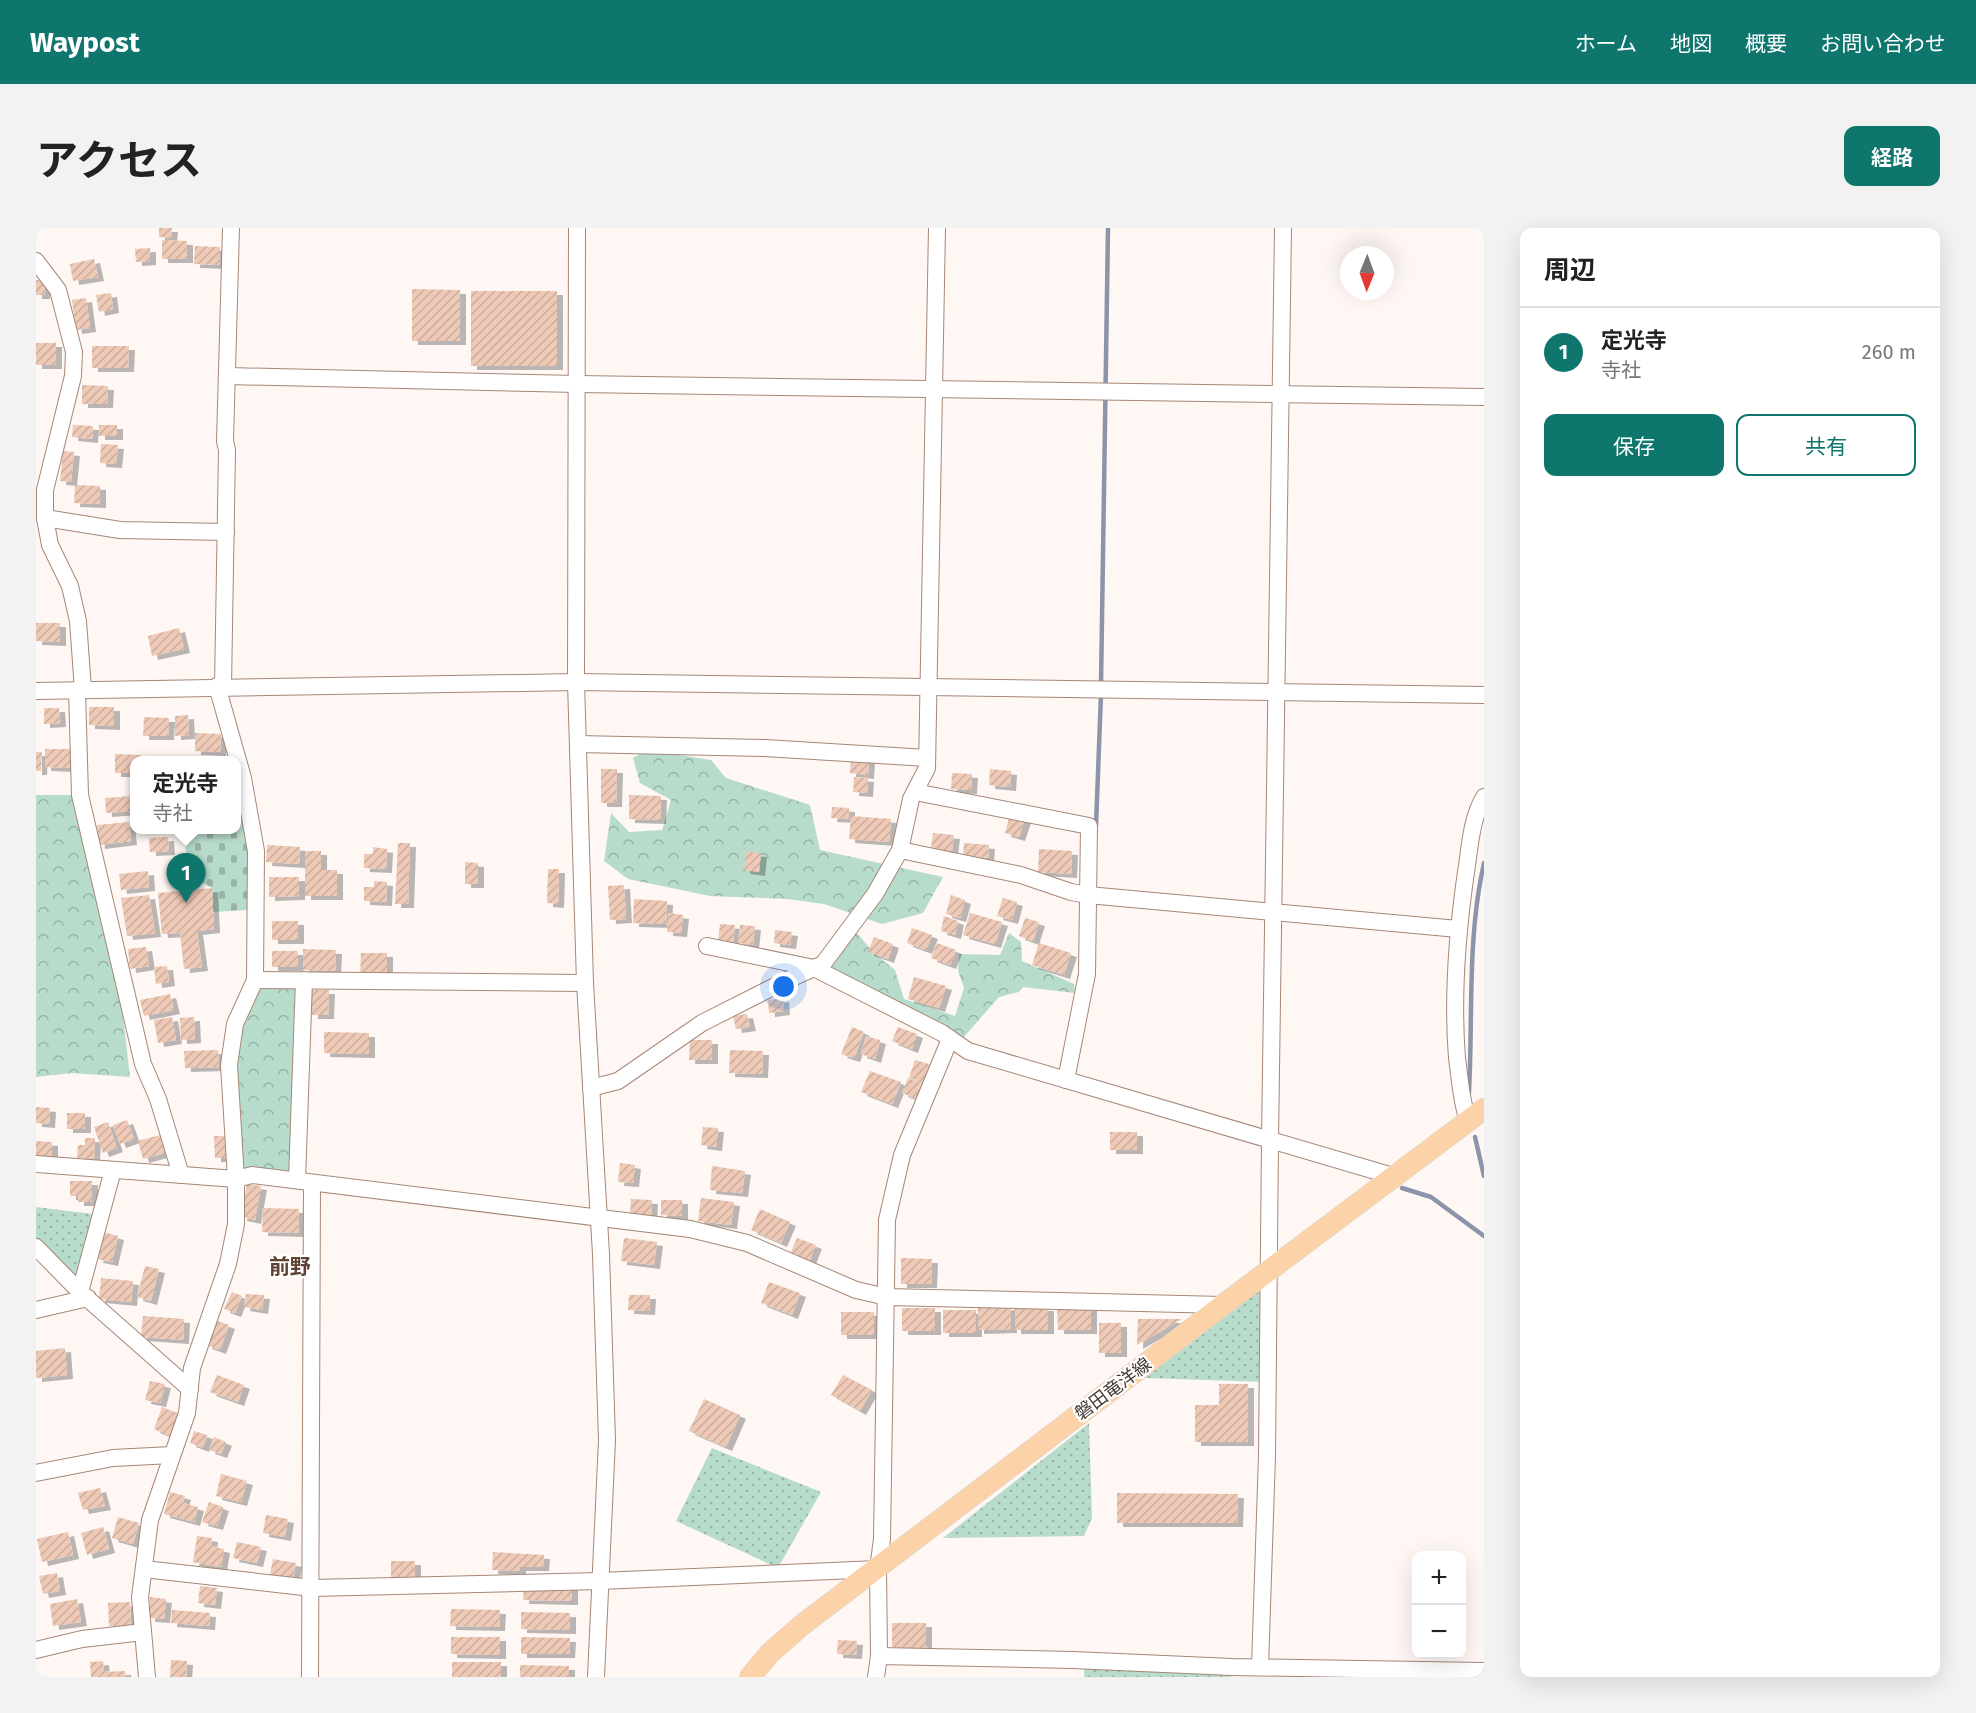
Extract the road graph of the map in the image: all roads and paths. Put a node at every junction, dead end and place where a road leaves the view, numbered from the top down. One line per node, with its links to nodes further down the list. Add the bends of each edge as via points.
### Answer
1 (231, 228): 6 (street)
2 (577, 228): 7 (street)
3 (937, 228): 8 (street)
4 (1283, 228): 9 (street)
5 (36, 261): 11 (street, via 58,290 74,352 73,375 45,490)
6 (228, 376): 7 (street); 12 (street)
7 (577, 384): 8 (street); 13 (street)
8 (934, 388): 9 (street); 15 (street)
9 (1281, 393): 10 (street); 18 (street)
10 (1484, 397)
11 (43, 527): 12 (street); 16 (street, via 70,586 78,621)
12 (225, 532): 14 (street)
13 (576, 682): 14 (street); 15 (street); 20 (street)
14 (220, 686): 16 (street); 21 (street)
15 (928, 687): 18 (street); 22 (street)
16 (80, 690): 17 (street); 42 (street, via 80,795 143,1064)
17 (36, 691)
18 (1276, 692): 19 (street); 28 (street)
19 (1484, 695)
20 (578, 744): 22 (street, via 759,748); 34 (street)
21 (238, 756)
22 (927, 758): 24 (street, via 927,768)
23 (241, 769): 32 (street, via 256,851)
24 (915, 792): 26 (street); 27 (street, via 1089,826)
25 (1484, 797): 29 (street, via 1473,822)
26 (900, 850): 27 (street, via 1021,875); 31 (street, via 875,894 823,964)
27 (1088, 895): 28 (street); 36 (street, via 1087,974)
28 (1273, 912): 29 (street); 39 (street)
29 (1458, 929): 38 (street, via 1455,1028 1461,1101)
30 (707, 946): 31 (street)
31 (814, 968): 35 (street); 37 (street, via 702,1023 618,1081)
32 (255, 980): 33 (street); 44 (street, via 235,1024 229,1065)
33 (304, 980): 34 (street); 45 (street)
34 (585, 983): 37 (street)
35 (950, 1039): 36 (street, via 968,1051); 50 (street, via 902,1155 887,1220)
36 (1066, 1080): 39 (street)
37 (591, 1088): 46 (street)
38 (1479, 1113): 43 (main road, 磐田竜洋線)
39 (1270, 1140): 43 (street); 48 (street)
40 (36, 1164): 41 (street)
41 (113, 1170): 42 (street); 49 (street)
42 (181, 1175): 44 (street)
43 (1396, 1177): 48 (main road, 磐田竜洋線)
44 (236, 1179): 45 (street, via 252,1175); 53 (street, via 236,1224 228,1264 192,1368)
45 (304, 1181): 46 (street); 59 (street)
46 (599, 1217): 50 (street, via 690,1229 747,1243 856,1290); 58 (street, via 607,1440)
47 (36, 1247): 49 (street)
48 (1268, 1273): 51 (main road, 磐田竜洋線); 63 (street)
49 (84, 1295): 52 (street); 53 (street)
50 (887, 1297): 51 (street); 57 (street, via 882,1539)
51 (1223, 1305): 57 (main road, 磐田竜洋線)
52 (36, 1310)
53 (190, 1389): 54 (street, via 187,1413)
54 (172, 1455): 55 (street, via 112,1458); 56 (street, via 150,1520)
55 (36, 1473)
56 (144, 1569): 59 (street); 60 (street, via 140,1597)
57 (878, 1569): 58 (street); 62 (street); 70 (main road, 磐田竜洋線, via 802,1625)
58 (600, 1581): 59 (street); 69 (street)
59 (312, 1588): 68 (street)
60 (143, 1632): 61 (street, via 82,1639); 67 (street)
61 (36, 1650)
62 (879, 1656): 65 (street, via 1073,1660); 71 (street)
63 (1260, 1666): 65 (street); 66 (street)
64 (1484, 1671): 66 (street)
65 (1231, 1672)
66 (1394, 1673)
67 (147, 1677)
68 (310, 1677)
69 (596, 1677)
70 (750, 1677)
71 (876, 1677)

